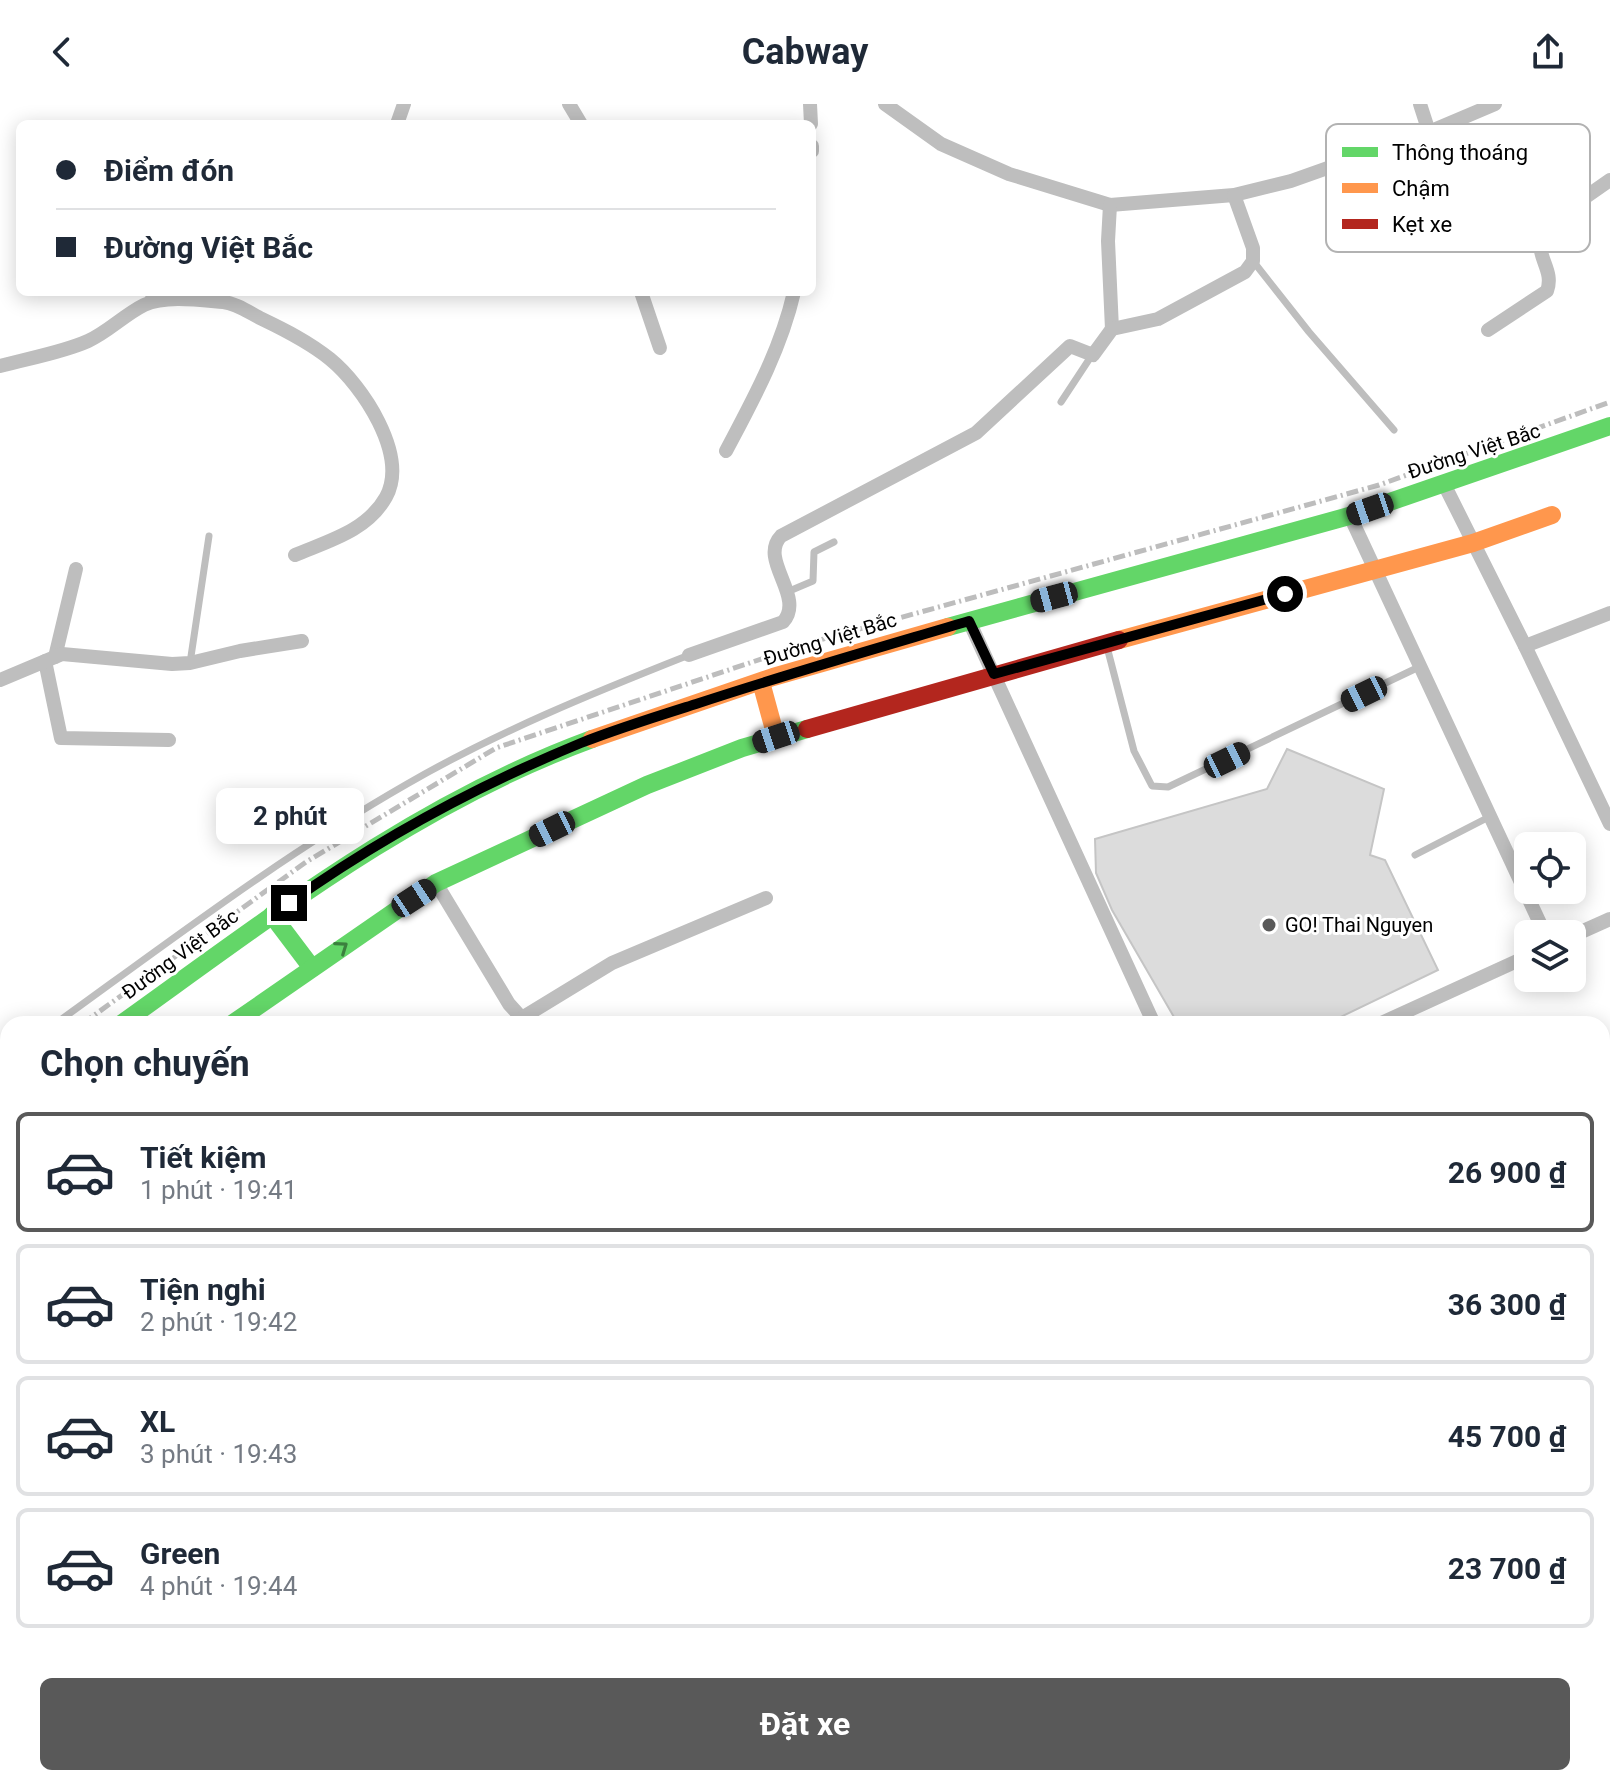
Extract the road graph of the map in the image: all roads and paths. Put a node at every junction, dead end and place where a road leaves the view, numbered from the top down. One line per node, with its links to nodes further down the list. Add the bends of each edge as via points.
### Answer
1 (885, 104): 10 (street, via 941,144 1009,174)
2 (1420, 104): 4 (street)
3 (1495, 104): 5 (street)
4 (1425, 124)
5 (1448, 124)
6 (1326, 169): 9 (street)
7 (1610, 180): 8 (street)
8 (1590, 194)
9 (1234, 195): 10 (street); 12 (street)
10 (1110, 205): 17 (street)
11 (1540, 252): 18 (street, via 1550,277 1547,291)
12 (1253, 261): 17 (street, via 1245,272 1158,319); 24 (lane)
13 (642, 296): 19 (street)
14 (793, 296): 25 (street, via 757,393)
15 (150, 297): 16 (street); 21 (street, via 91,340)
16 (232, 297): 32 (street, via 331,359 386,435 386,497 353,530)
17 (1112, 329): 20 (street)
18 (1488, 330)
19 (660, 348)
20 (1092, 355): 22 (lane); 35 (street, via 1070,346 976,433 781,536 774,549)
21 (0, 366)
22 (1061, 402)
23 (1610, 426): 26 (main road, Đường Việt Bắc)
24 (1394, 430)
25 (726, 451)
26 (1443, 482): 28 (main road, Đường Việt Bắc); 31 (street)
27 (1552, 515): 31 (main road)
28 (1350, 516): 34 (street); 37 (main road, Đường Việt Bắc)
29 (209, 536): 43 (lane)
30 (834, 542): 35 (lane, via 814,552 813,581)
31 (1473, 543): 34 (main road); 40 (street)
32 (295, 555)
33 (76, 569): 42 (street)
34 (1374, 569): 39 (main road); 44 (street)
35 (787, 592): 41 (street, via 790,611 783,622)
36 (1610, 613): 40 (street)
37 (969, 621): 45 (street); 47 (main road, Đường Việt Bắc)
38 (302, 641): 43 (street)
39 (1107, 644): 44 (lane, via 1134,751 1152,786 1168,787); 45 (main road)
40 (1525, 646): 51 (street)
41 (689, 655): 61 (lane, via 493,737 408,783 271,868)
42 (50, 659): 43 (street, via 75,653); 46 (street); 49 (street, via 61,738)
43 (190, 663)
44 (1419, 667): 50 (street)
45 (994, 674): 48 (main road); 66 (street)
46 (0, 680)
47 (761, 682): 48 (main road); 55 (main road, Đường Việt Bắc, via 582,743 496,782 396,835)
48 (776, 737): 53 (main road, via 647,785)
49 (169, 740)
50 (1489, 817): 52 (lane); 57 (street)
51 (1610, 824)
52 (1415, 855)
53 (436, 883): 60 (main road, one-way to 53); 64 (street)
54 (766, 898): 65 (street, via 612,963)
55 (272, 915): 60 (main road); 62 (main road, Đường Việt Bắc)
56 (1610, 919): 58 (street)
57 (1538, 920)
58 (1586, 930)
59 (1514, 962): 67 (street)
60 (312, 968): 63 (main road)
61 (66, 1016)
62 (132, 1016)
63 (243, 1016)
64 (516, 1016)
65 (529, 1016)
66 (1150, 1016)
67 (1397, 1016)

